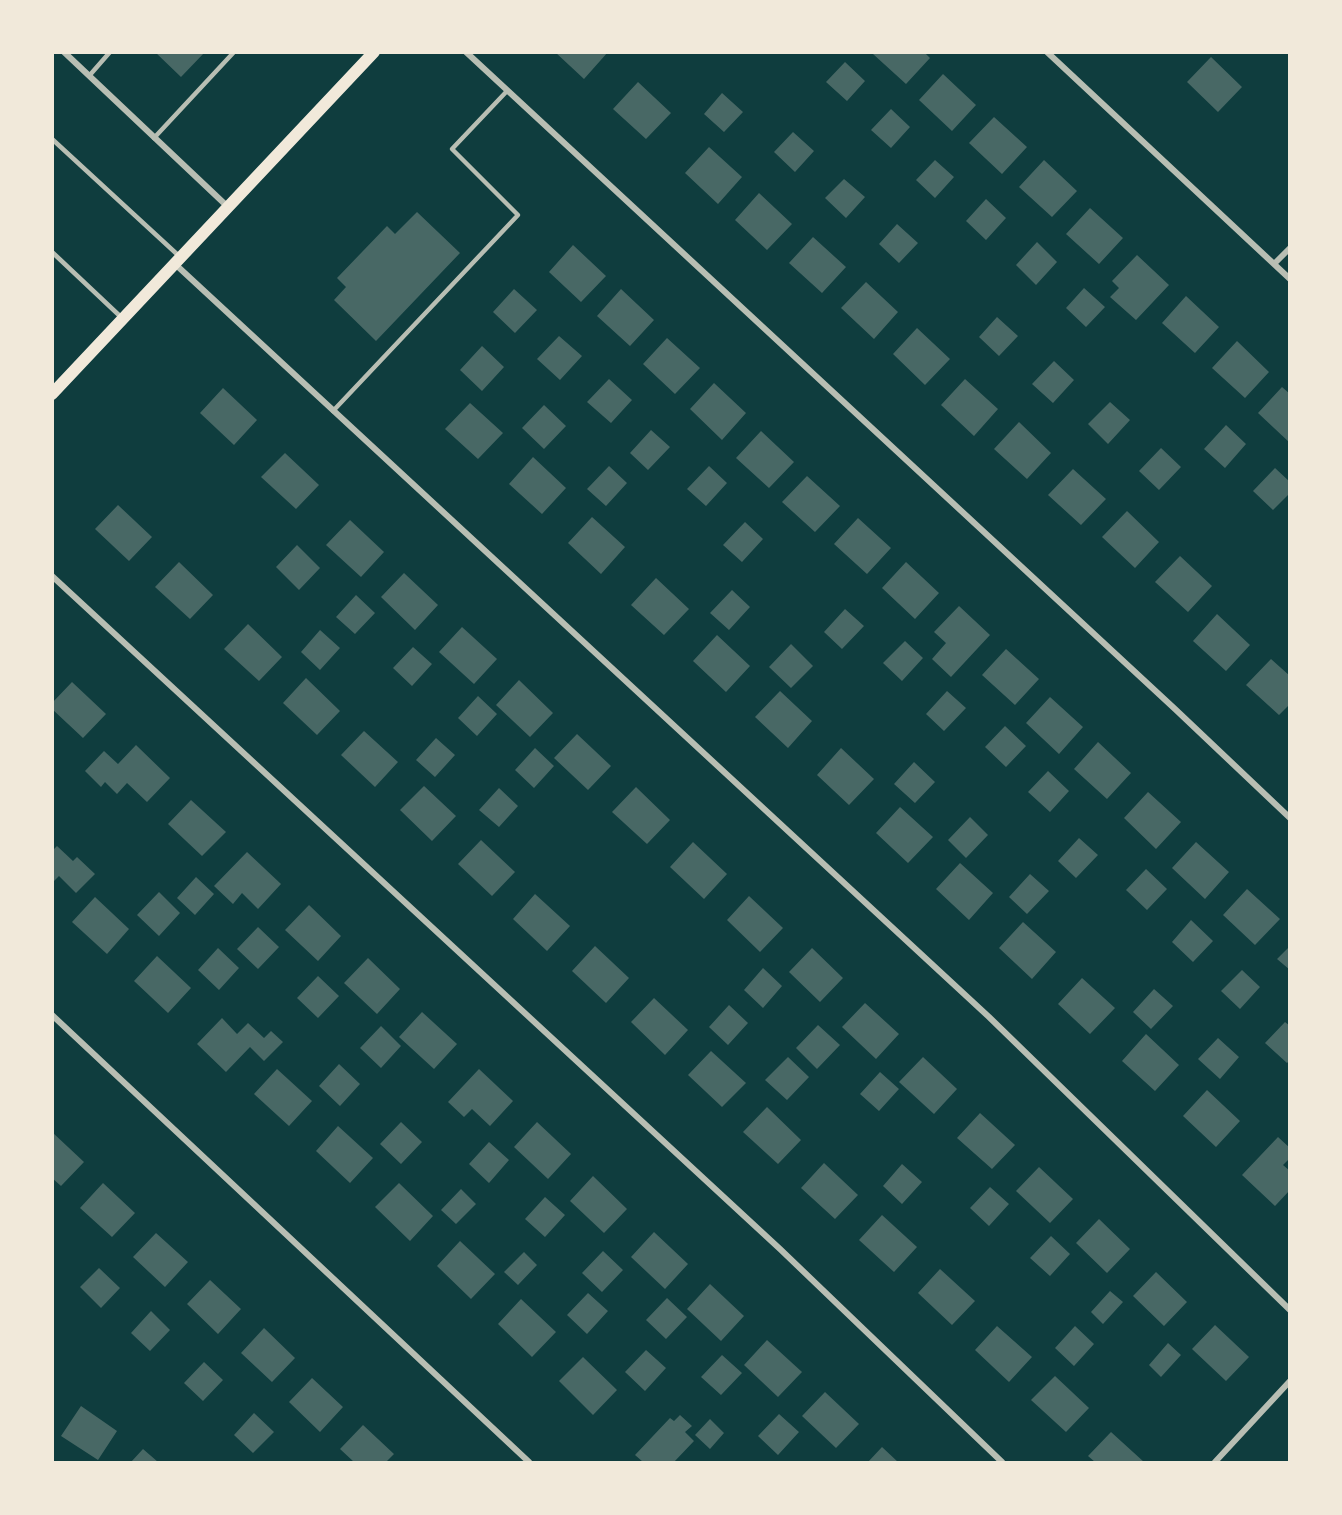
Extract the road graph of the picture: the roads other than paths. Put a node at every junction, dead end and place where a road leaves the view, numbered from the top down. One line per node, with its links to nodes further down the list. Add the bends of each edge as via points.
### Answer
1 (64, 52): 7 (street)
2 (110, 52): 7 (lane)
3 (234, 52): 9 (lane)
4 (374, 52): 11 (main road)
5 (466, 52): 8 (street)
6 (1047, 52): 15 (street)
7 (89, 76): 9 (street)
8 (507, 91): 19 (lane, via 452,149 518,215); 21 (street)
9 (154, 138): 11 (street)
10 (52, 139): 14 (lane)
11 (228, 207): 14 (main road)
12 (1290, 248): 15 (street)
13 (52, 252): 17 (lane)
14 (178, 261): 17 (main road); 19 (street)
15 (1274, 264): 16 (street)
16 (1290, 279)
17 (123, 319): 18 (main road)
18 (52, 394)
19 (333, 411): 23 (street, via 989,1017)
20 (52, 576): 26 (street, via 780,1249)
21 (1290, 818)
22 (52, 1015): 25 (street)
23 (1290, 1310)
24 (1290, 1381): 27 (street)
25 (529, 1462)
26 (1002, 1462)
27 (1215, 1462)

